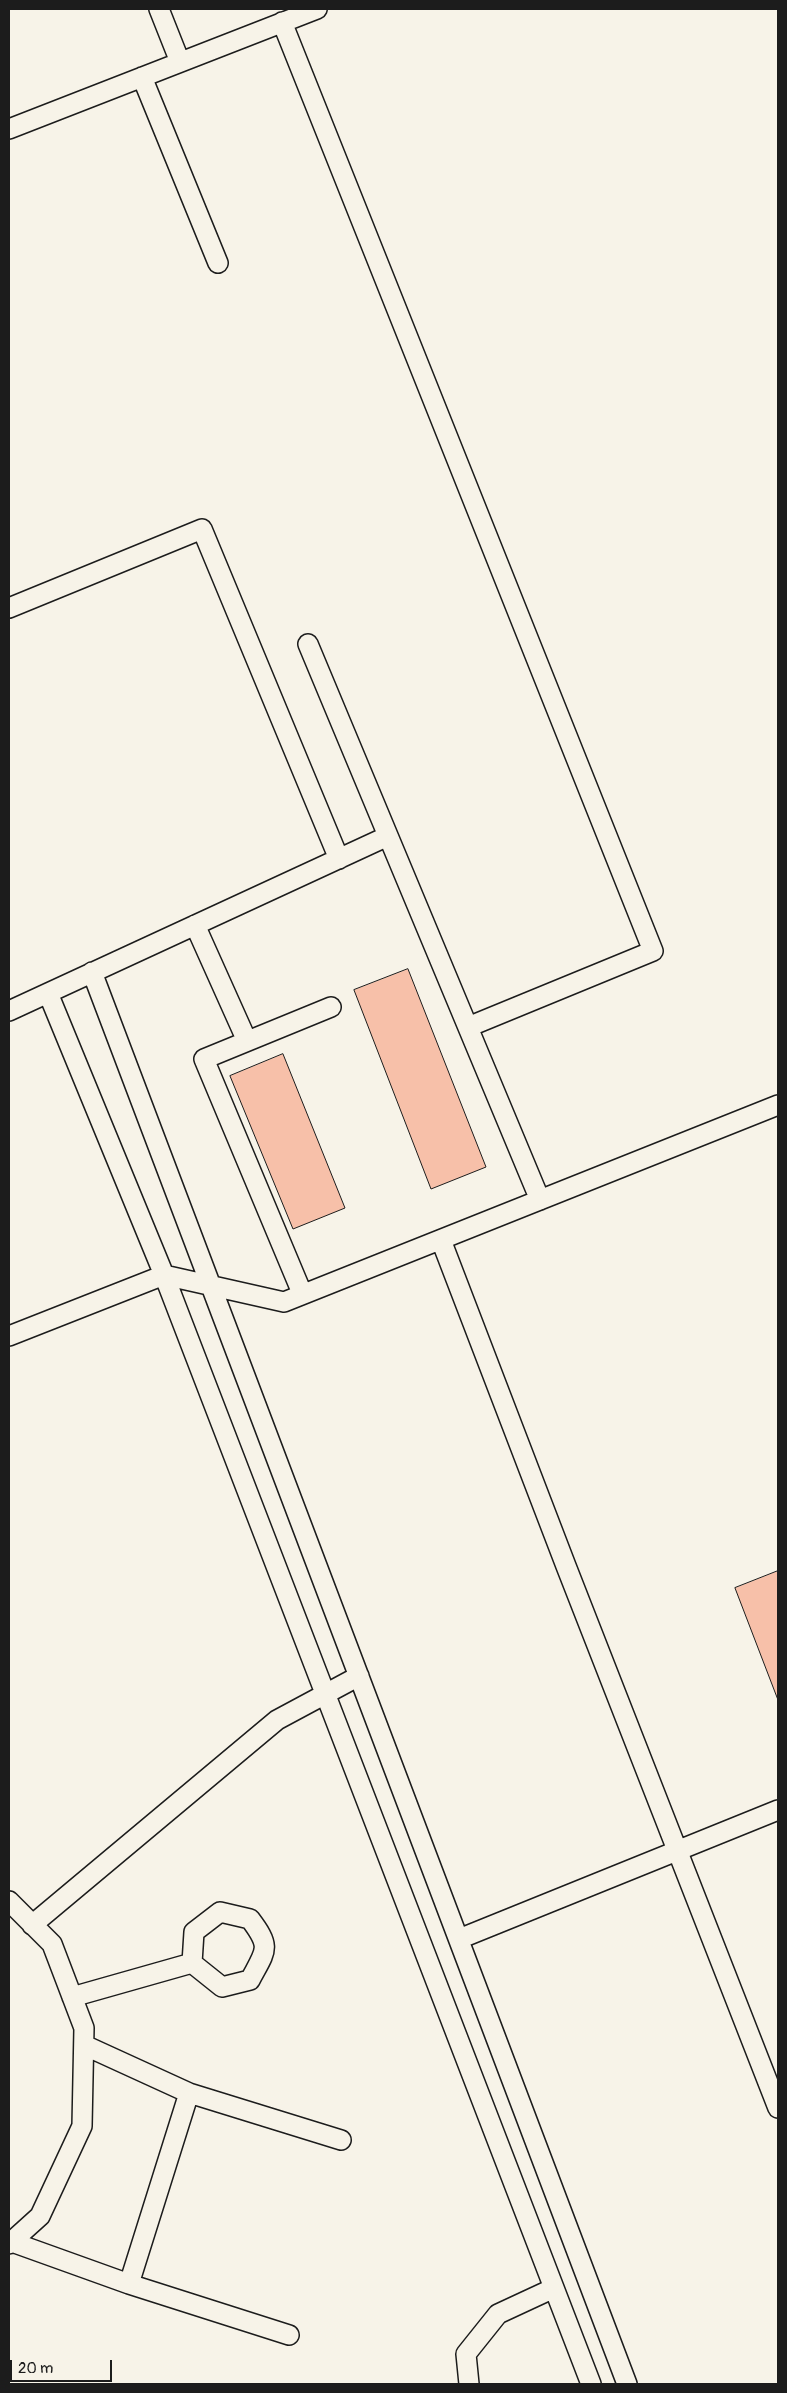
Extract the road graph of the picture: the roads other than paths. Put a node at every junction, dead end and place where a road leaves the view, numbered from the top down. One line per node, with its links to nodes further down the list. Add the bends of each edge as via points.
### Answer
1 (159, 9): 4 (lane)
2 (317, 9): 3 (lane)
3 (282, 22): 4 (lane); 17 (lane, via 653,950)
4 (180, 62): 5 (lane)
5 (142, 77): 6 (lane); 7 (lane)
6 (9, 129)
7 (218, 263)
8 (9, 608): 11 (lane, via 202,529)
9 (308, 644): 10 (lane)
10 (388, 836): 11 (lane); 17 (lane)
11 (339, 859): 12 (lane)
12 (195, 925): 13 (lane); 18 (lane)
13 (92, 972): 14 (lane); 23 (lane)
14 (48, 993): 16 (lane); 22 (lane)
15 (331, 1008): 18 (lane)
16 (9, 1011)
17 (468, 1027): 20 (lane)
18 (247, 1041): 24 (lane, via 204,1059)
19 (778, 1105): 20 (lane)
20 (540, 1200): 21 (lane)
21 (441, 1240): 24 (lane); 29 (lane)
22 (164, 1275): 23 (lane); 25 (lane); 27 (lane)
23 (212, 1286): 24 (lane, via 284,1302); 26 (lane)
24 (302, 1293)
25 (9, 1336)
26 (359, 1676): 27 (lane); 32 (lane)
27 (325, 1694): 31 (lane, via 277,1720); 41 (lane)
28 (778, 1810): 29 (lane)
29 (677, 1850): 32 (lane); 37 (lane)
30 (9, 1901): 31 (lane)
31 (32, 1925): 34 (lane, via 52,1944)
32 (459, 1939): 45 (lane)
33 (192, 1963): 34 (lane)
34 (72, 1997): 35 (lane, via 84,2028)
35 (84, 2045): 36 (lane); 39 (lane, via 82,2126 40,2216)
36 (189, 2093): 38 (lane); 40 (lane)
37 (778, 2108)
38 (341, 2140)
39 (10, 2243): 40 (lane)
40 (129, 2284): 42 (lane)
41 (554, 2288): 43 (lane, via 498,2314 466,2354); 44 (lane)
42 (289, 2334)
43 (469, 2384)
44 (591, 2384)
45 (627, 2384)

